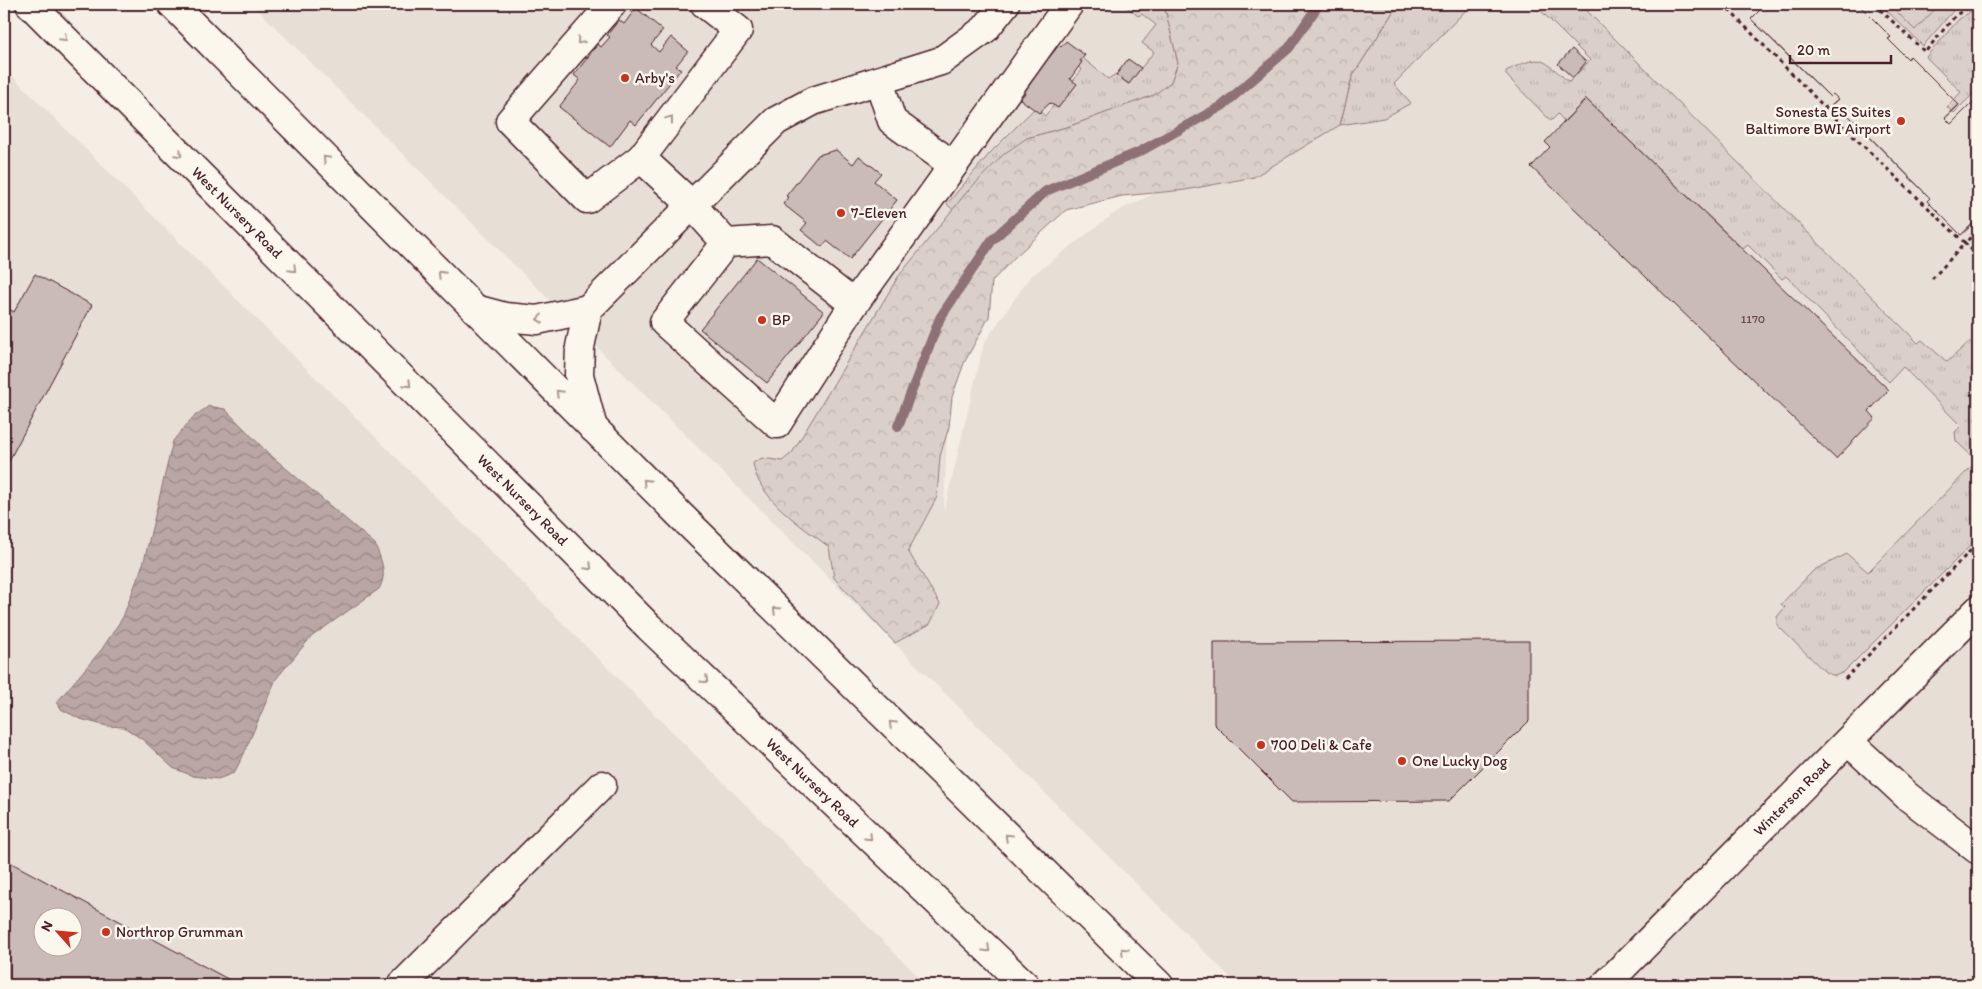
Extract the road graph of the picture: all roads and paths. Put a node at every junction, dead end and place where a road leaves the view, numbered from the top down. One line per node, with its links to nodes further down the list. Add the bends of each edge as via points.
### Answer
1 (30, 4): 30 (main road, West Nursery Road, one-way to 30, via 649,627)
2 (172, 4): 20 (main road, one-way to 2)
3 (612, 4): 11 (main road, one-way to 11, via 510,122 587,199)
4 (705, 4): 11 (main road, one-way to 4, via 738,30)
5 (1006, 4): 10 (main road, via 985,29 941,61)
6 (1069, 4): 12 (main road)
7 (1723, 4): 16 (path)
8 (1874, 4): 9 (path, via 1925,52 1956,15)
9 (1973, 4)
10 (879, 81): 12 (main road, via 892,120); 13 (main road, via 813,101 776,121)
11 (641, 158): 13 (main road)
12 (953, 165): 19 (main road)
13 (692, 205): 15 (main road); 21 (main road)
14 (1978, 230): 16 (path)
15 (726, 243): 19 (main road, via 772,240); 19 (main road, via 664,322 778,424)
16 (1965, 244): 17 (path); 18 (path)
17 (1978, 256)
18 (1932, 279)
19 (854, 304)
20 (475, 309): 21 (main road, one-way to 20, via 537,320 505,317); 22 (main road, one-way to 20)
21 (588, 309): 22 (main road, via 580,347 580,375)
22 (593, 428): 31 (main road, one-way to 22)
23 (1978, 544): 25 (path)
24 (1978, 610): 26 (main road, Winterson Road)
25 (1845, 679)
26 (1848, 741): 28 (main road, via 1907,796); 32 (main road, Winterson Road)
27 (602, 785): 29 (main road)
28 (1978, 850)
29 (402, 985)
30 (1025, 985)
31 (1159, 985)
32 (1605, 985)

